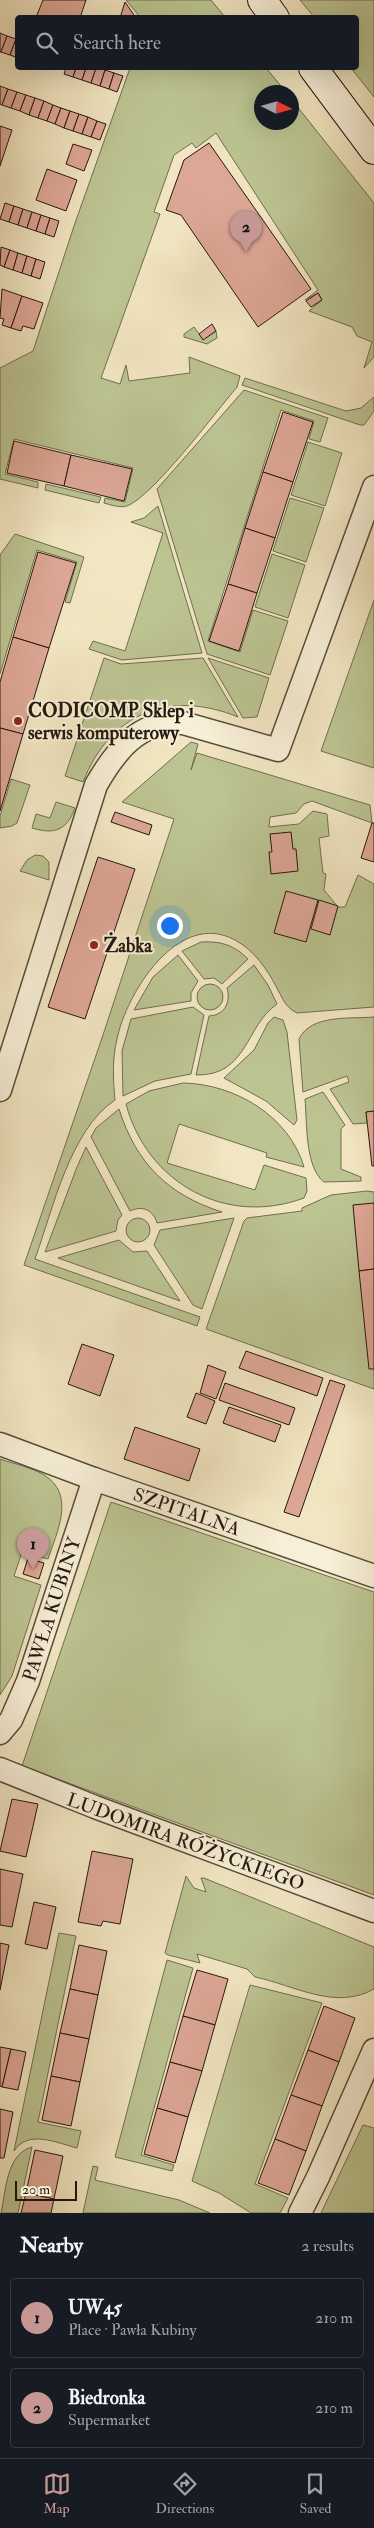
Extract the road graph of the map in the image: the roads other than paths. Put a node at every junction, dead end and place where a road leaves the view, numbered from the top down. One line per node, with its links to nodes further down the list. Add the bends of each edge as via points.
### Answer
1 (262, 0): 2 (street)
2 (273, 15)
3 (314, 70): 4 (street)
4 (374, 150)
5 (374, 487): 6 (street, via 278,750 183,723 169,722 152,726 136,735 112,757 96,785)
6 (0, 1090)
7 (0, 1444): 8 (street, SZPITALNA)
8 (94, 1479): 9 (street, SZPITALNA); 10 (street, PAWŁA KUBINY, via 28,1681 11,1720)
9 (374, 1576)
10 (0, 1733)
11 (0, 1769): 12 (street, LUDOMIRA RÓŻYCKIEGO)
12 (374, 1910)
13 (374, 2050): 14 (street)
14 (300, 2213)

